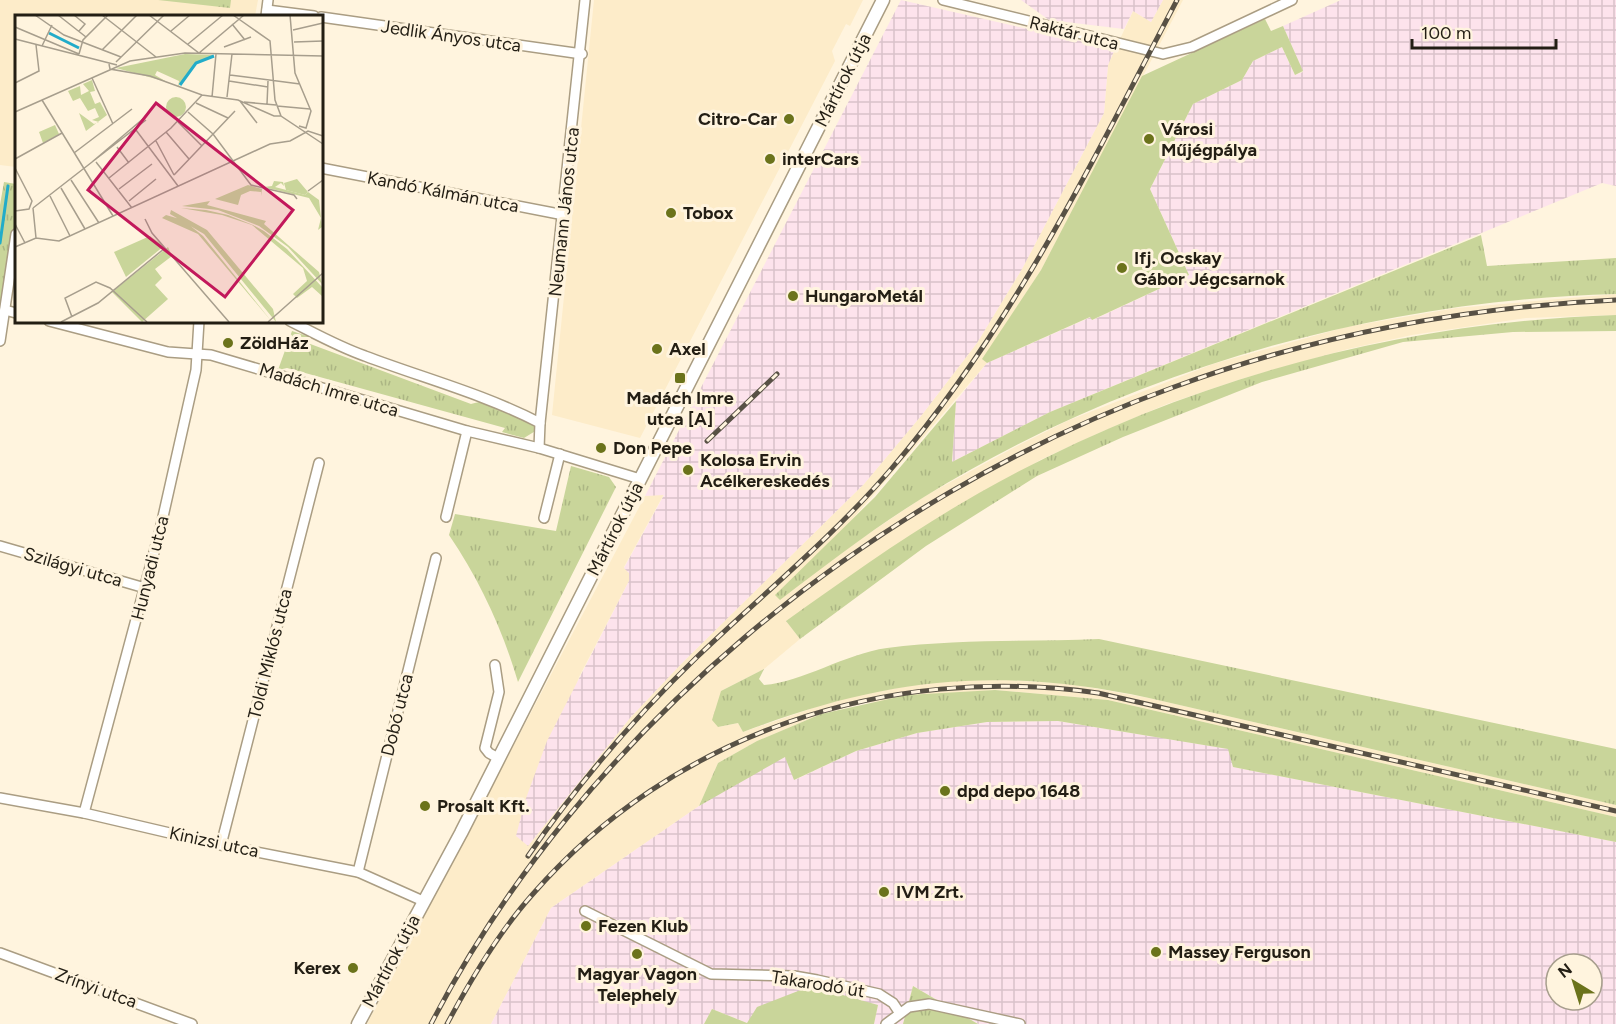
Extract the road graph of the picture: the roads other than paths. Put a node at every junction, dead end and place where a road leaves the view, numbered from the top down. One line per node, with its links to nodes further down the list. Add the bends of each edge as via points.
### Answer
1 (585, 0): 8 (street, Neumann János utca)
2 (883, 0): 24 (street, Mártírok útja)
3 (943, 0): 4 (street, Raktár utca, via 1150,52 1170,53 1192,47)
4 (1292, 0)
5 (267, 9): 6 (street)
6 (307, 15)
7 (322, 17): 8 (street, Jedlik Ányos utca)
8 (582, 54): 10 (street, Neumann János utca)
9 (322, 168): 10 (street, Kandó Kálmán utca)
10 (564, 215): 19 (street, Neumann János utca)
11 (15, 241): 12 (street)
12 (5, 309): 13 (street); 17 (street)
13 (15, 313)
14 (53, 322): 18 (street, Madách Imre utca, via 168,352)
15 (200, 322): 18 (street, Hunyadi utca)
16 (292, 322): 19 (street, via 363,356 485,398)
17 (0, 341)
18 (199, 352): 20 (street, Madách Imre utca); 29 (street, Hunyadi utca)
19 (540, 423): 21 (street)
20 (467, 431): 21 (street, Madách Imre utca); 25 (street)
21 (539, 448): 22 (street, Madách Imre utca)
22 (560, 454): 24 (street, Madách Imre utca); 26 (street)
23 (319, 463): 34 (street, Toldi Miklós utca)
24 (640, 479): 31 (street, Mártírok útja)
25 (446, 517)
26 (544, 518)
27 (0, 546): 29 (street, Szilágyi utca)
28 (436, 558): 35 (street, Dobó utca)
29 (145, 588): 33 (street, Hunyadi utca)
30 (495, 665): 31 (street, via 499,692 485,748)
31 (498, 758): 36 (street, Mártírok útja)
32 (0, 798): 33 (street, Kinizsi utca)
33 (84, 813): 34 (street, Kinizsi utca)
34 (221, 845): 35 (street, Kinizsi utca)
35 (358, 872): 36 (street, Kinizsi utca)
36 (423, 901): 41 (street, Mártírok útja)
37 (585, 911): 39 (street, Takarodó út, via 711,974 817,980 879,994)
38 (0, 953): 40 (street, Zrínyi utca)
39 (899, 1012): 42 (street); 43 (street, via 929,1004)
40 (192, 1024)
41 (358, 1024)
42 (886, 1024)
43 (1020, 1024)

